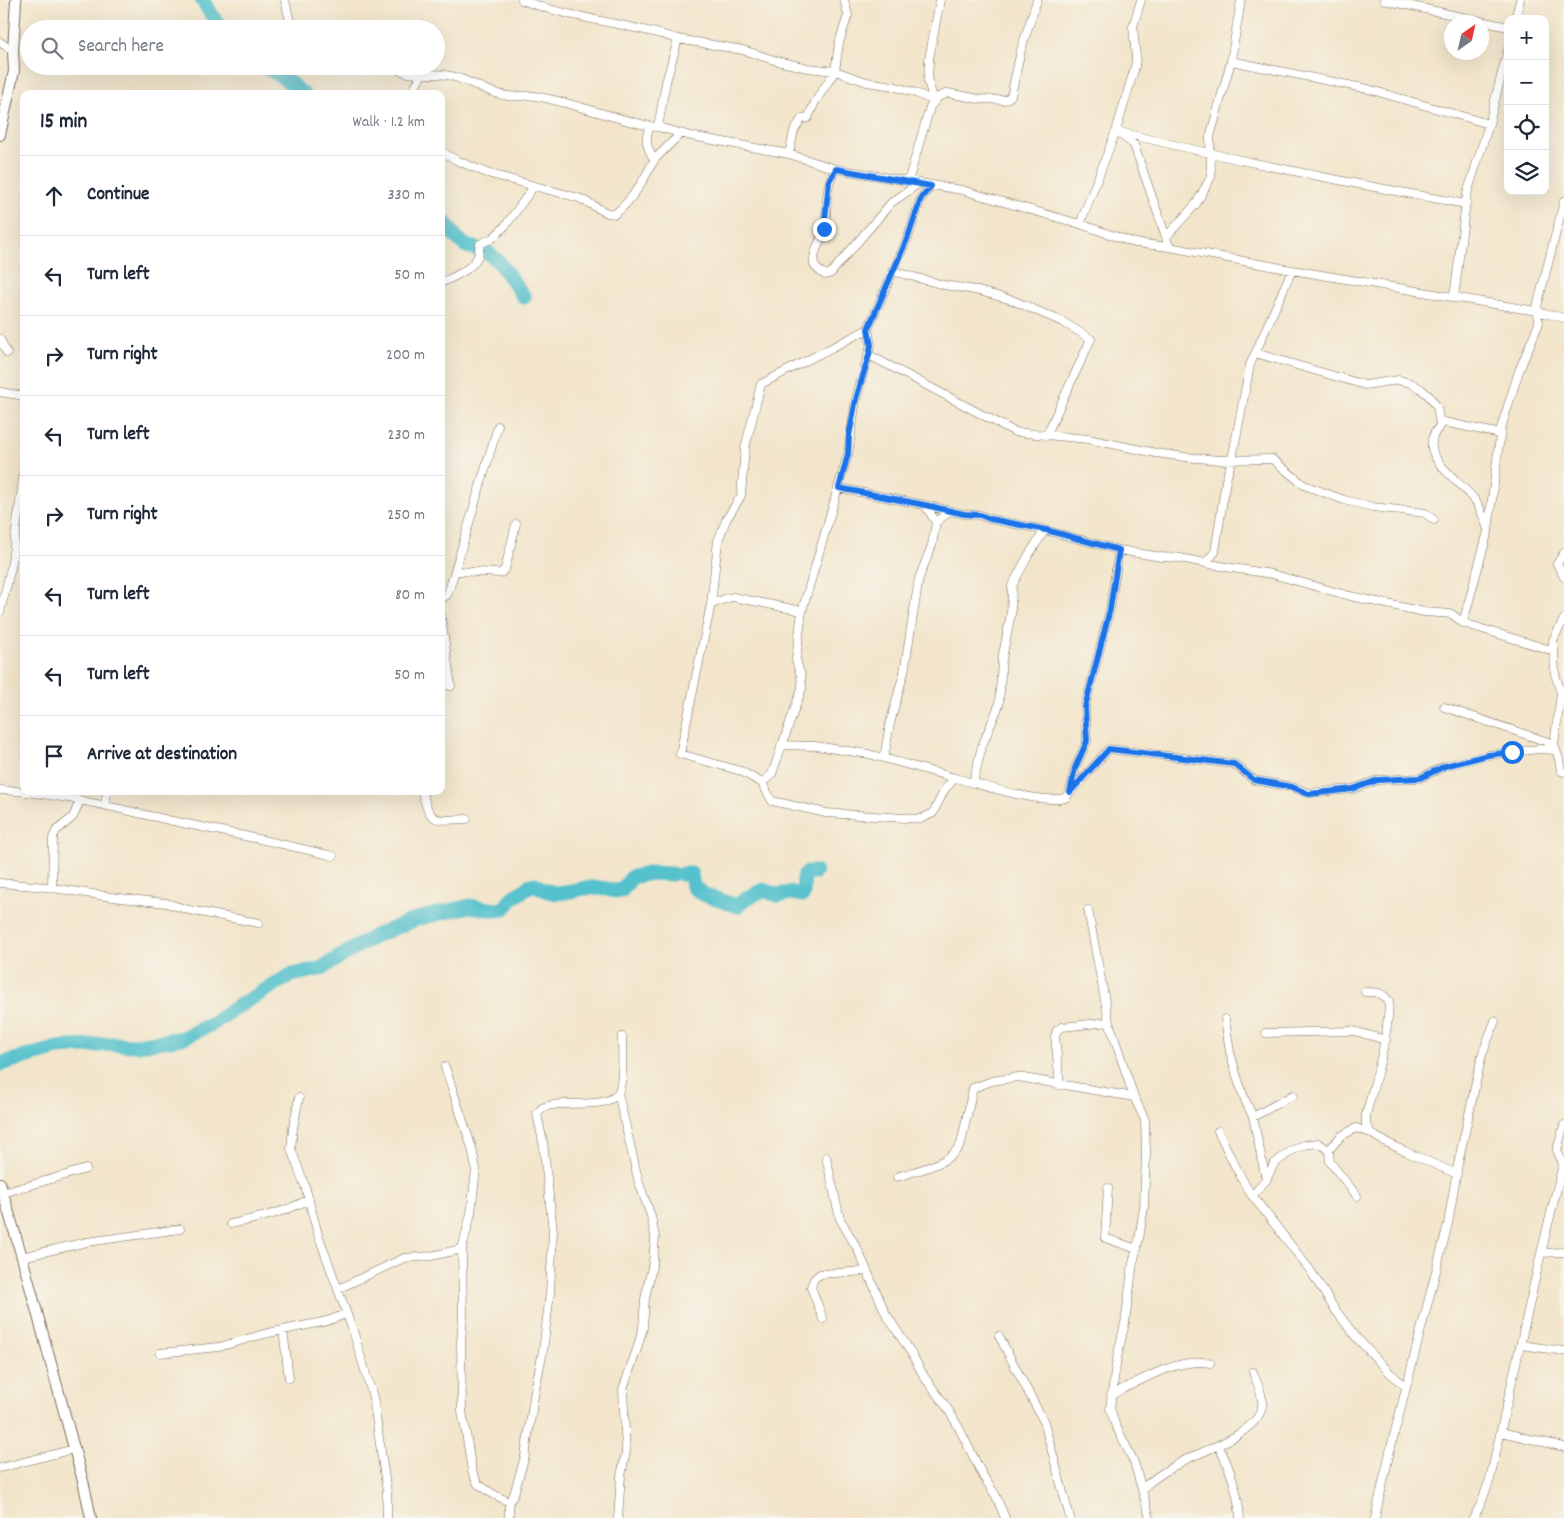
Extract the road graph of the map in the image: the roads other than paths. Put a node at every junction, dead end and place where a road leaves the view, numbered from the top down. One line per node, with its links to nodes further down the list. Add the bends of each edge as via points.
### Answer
1 (16, 0): 18 (street)
2 (286, 0): 14 (street)
3 (522, 0): 16 (street)
4 (844, 0): 21 (street, via 848,15 839,42)
5 (940, 0): 25 (street, via 929,59 928,81)
6 (1037, 0): 25 (street, via 1011,96 1005,100 994,100 948,93)
7 (1141, 0): 28 (street, via 1133,27 1135,67)
8 (1241, 0): 20 (street)
9 (1384, 0): 12 (street)
10 (1425, 0): 12 (street)
11 (1520, 0): 13 (street)
12 (1422, 9): 15 (street)
13 (1516, 15)
14 (290, 20)
15 (1504, 26)
16 (678, 39): 21 (street, via 744,50 808,68); 27 (street)
17 (0, 42): 18 (street)
18 (13, 51): 30 (street, via 14,71)
19 (1505, 60): 26 (street)
20 (1231, 61): 26 (street, via 1368,89); 33 (street, via 1210,137)
21 (835, 70): 25 (street); 32 (street, via 808,118 802,118 794,131)
22 (421, 75): 24 (street)
23 (445, 75): 27 (street, via 508,96 533,96)
24 (413, 90)
25 (934, 101): 36 (street)
26 (1489, 124): 41 (street)
27 (654, 126): 29 (street); 34 (street, via 646,135)
28 (1116, 131): 33 (street); 42 (street); 43 (street, via 1134,145)
29 (680, 134): 32 (street); 34 (street)
30 (0, 135)
31 (445, 153): 38 (street, via 487,173)
32 (789, 154): 35 (street)
33 (1210, 154): 41 (street); 43 (street, via 1211,177 1207,187)
34 (654, 160): 38 (street, via 634,194 614,214 579,198)
35 (836, 169): 36 (street); 37 (street, via 829,181 824,229 814,258 816,269 825,274 831,273 891,203)
36 (908, 182): 37 (street)
37 (918, 184): 39 (street)
38 (534, 186): 47 (street, via 506,225 493,238 480,244 478,256 471,265)
39 (931, 186): 42 (street, via 962,190); 45 (street, via 921,198 908,237)
40 (1564, 201): 49 (street)
41 (1466, 204): 48 (street)
42 (1080, 224): 44 (street, via 1135,243)
43 (1166, 236): 44 (street)
44 (1169, 247): 46 (street)
45 (892, 270): 51 (street); 61 (street, via 1012,300 1063,322 1090,339)
46 (1292, 270): 48 (street); 54 (street)
47 (445, 281)
48 (1454, 298): 49 (street)
49 (1536, 311): 50 (street); 60 (street, via 1539,323 1519,371)
50 (1564, 318)
51 (868, 329): 55 (street); 80 (street, via 761,384 745,448 741,496 718,541)
52 (0, 339): 53 (street)
53 (7, 353)
54 (1255, 353): 58 (street, via 1365,385 1398,380 1412,383 1429,396 1437,408); 62 (street)
55 (869, 355): 61 (street, via 1016,432); 63 (street, via 856,399)
56 (0, 392): 57 (street)
57 (20, 395)
58 (1440, 425): 60 (street, via 1444,422); 71 (street, via 1432,440 1432,451 1444,470 1476,500)
59 (498, 426): 77 (street)
60 (1501, 434): 71 (street)
61 (1046, 436): 62 (street, via 1088,439 1175,455)
62 (1232, 459): 67 (street, via 1272,459 1304,485 1372,507 1425,513); 73 (street)
63 (839, 488): 65 (street); 81 (street)
64 (20, 502): 82 (street, via 11,568)
65 (925, 505): 66 (street); 68 (street)
66 (950, 512): 68 (street); 70 (street, via 980,515)
67 (1434, 520)
68 (936, 522): 91 (street, via 920,578 904,672)
69 (516, 524): 77 (street, via 505,569 501,573)
70 (1046, 530): 72 (street); 95 (street, via 1012,586 999,705 982,746)
71 (1488, 531): 84 (street)
72 (1119, 550): 75 (street); 98 (street, via 1110,609 1085,707 1087,741 1075,768)
73 (1215, 552): 75 (street); 76 (street)
74 (1564, 553): 78 (street, via 1557,564)
75 (1206, 562): 76 (street)
76 (1226, 567): 84 (street, via 1272,574 1424,612 1452,614)
77 (455, 571): 79 (street)
78 (1564, 576)
79 (445, 596)
80 (711, 604): 81 (street, via 733,597); 94 (street, via 680,754 741,771)
81 (802, 611): 89 (street, via 796,660 802,688)
82 (0, 612)
83 (1564, 619): 86 (street, via 1553,640)
84 (1463, 623): 86 (street)
85 (445, 644): 87 (street, via 451,686)
86 (1554, 651): 90 (street, via 1561,693)
87 (445, 685)
88 (1444, 707): 90 (street)
89 (781, 745): 91 (street, via 814,746); 94 (street, via 772,774)
90 (1555, 747): 92 (street); 98 (street, via 1488,755 1445,766 1420,778 1378,780 1353,789 1309,794 1292,787 1254,780 1234,764 1109,749)
91 (884, 758): 93 (street)
92 (1564, 772)
93 (955, 778): 94 (street, via 933,813 921,819 826,813 772,802); 95 (street)
94 (762, 783)
95 (973, 783): 98 (street, via 1051,799 1065,798)
96 (0, 790): 97 (street)
97 (20, 792)
98 (1070, 792)
99 (55, 795): 102 (street)
100 (107, 795): 103 (street)
101 (423, 795): 104 (street, via 428,812 434,818)
102 (80, 800): 103 (street); 107 (street, via 73,817 56,830 52,838)
103 (105, 805): 105 (street)
104 (467, 819)
105 (332, 856)
106 (0, 883): 107 (street)
107 (52, 888): 109 (street, via 166,903)
108 (1088, 910): 113 (street)
109 (259, 923)
110 (1365, 992): 116 (street, via 1377,992 1389,1001)
111 (1225, 1019): 123 (street, via 1230,1052 1244,1100)
112 (1495, 1021): 132 (street, via 1482,1055)
113 (1109, 1022): 118 (street, via 1058,1030 1055,1036); 121 (street)
114 (1266, 1033): 116 (street, via 1354,1031)
115 (622, 1037): 119 (street)
116 (1386, 1040): 126 (street, via 1366,1115)
117 (446, 1067): 142 (street, via 476,1170 471,1213)
118 (1060, 1085): 121 (street); 133 (street, via 1018,1077 973,1088 957,1152)
119 (618, 1093): 167 (street, via 602,1102 552,1106 542,1108 537,1114 553,1231 550,1293 544,1351 525,1456); 171 (street, via 655,1237 643,1328 623,1389 626,1452)
120 (1293, 1095): 123 (street)
121 (1134, 1097): 143 (street, via 1145,1120 1146,1152 1144,1207)
122 (299, 1098): 139 (street, via 291,1149)
123 (1253, 1118): 134 (street)
124 (1564, 1125): 128 (street)
125 (1218, 1131): 137 (street)
126 (1371, 1133): 127 (street, via 1356,1128 1341,1136); 132 (street)
127 (1329, 1150): 134 (street, via 1318,1144 1304,1145 1291,1151 1274,1164); 138 (street, via 1330,1162)
128 (1561, 1151): 130 (street)
129 (826, 1157): 147 (street, via 840,1219)
130 (1564, 1164): 145 (street)
131 (86, 1169): 135 (street)
132 (1457, 1174): 159 (street, via 1448,1224)
133 (897, 1177)
134 (1266, 1180): 137 (street)
135 (2, 1188): 146 (street)
136 (1108, 1188): 143 (street, via 1106,1238)
137 (1252, 1196): 159 (street, via 1355,1336)
138 (1357, 1196)
139 (308, 1199): 140 (street, via 272,1215); 148 (street)
140 (231, 1224)
141 (180, 1229): 146 (street, via 87,1242)
142 (462, 1249): 148 (street, via 404,1258); 167 (street, via 462,1411 472,1472 478,1484)
143 (1137, 1249): 160 (street)
144 (1564, 1252): 145 (street)
145 (1541, 1253): 153 (street)
146 (22, 1257): 164 (street)
147 (867, 1270): 150 (street, via 820,1274 814,1280 811,1287); 172 (street, via 886,1314 958,1426)
148 (338, 1289): 149 (street)
149 (346, 1314): 151 (street); 169 (street, via 373,1397)
150 (823, 1320)
151 (284, 1330): 155 (street, via 219,1347); 158 (street)
152 (999, 1336): 173 (street, via 1044,1422)
153 (1521, 1345): 154 (street); 161 (street)
154 (1564, 1351)
155 (160, 1353)
156 (1210, 1363): 160 (street, via 1199,1361 1161,1371)
157 (1253, 1372): 162 (street, via 1262,1406 1250,1425)
158 (290, 1378)
159 (1406, 1387): 176 (street)
160 (1111, 1395): 166 (street, via 1110,1408 1115,1424 1134,1462)
161 (1501, 1432): 163 (street); 177 (street, via 1490,1479)
162 (1218, 1446): 166 (street, via 1184,1460); 175 (street, via 1236,1484)
163 (1564, 1447)
164 (74, 1449): 165 (street); 168 (street)
165 (0, 1468)
166 (1142, 1488): 174 (street)
167 (509, 1502): 170 (street)
168 (91, 1518)
169 (388, 1518)
170 (508, 1518)
171 (618, 1518)
172 (1005, 1518)
173 (1070, 1518)
174 (1150, 1518)
175 (1240, 1518)
176 (1375, 1518)
177 (1473, 1518)

